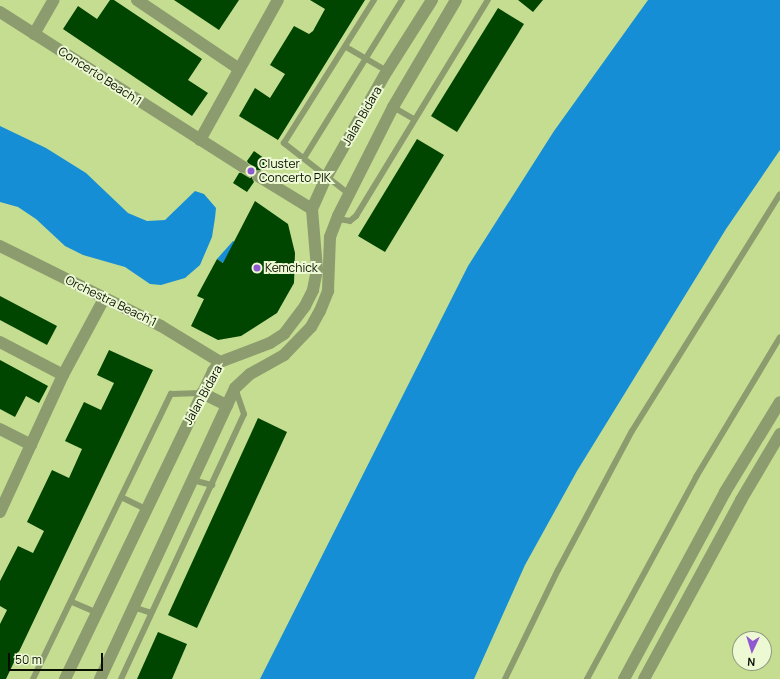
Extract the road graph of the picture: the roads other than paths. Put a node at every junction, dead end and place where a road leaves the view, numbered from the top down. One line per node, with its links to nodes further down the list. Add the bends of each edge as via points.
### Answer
1 (54, 0): 12 (street)
2 (137, 0): 15 (street)
3 (278, 0): 15 (street)
4 (374, 0): 13 (lane)
5 (402, 0): 14 (lane)
6 (432, 0): 10 (street, Jalan Bidara)
7 (456, 0): 11 (street, Jalan Bidara)
8 (488, 0): 18 (lane)
9 (0, 12): 12 (street, Concerto Beach 1)
10 (421, 20): 11 (street); 16 (street, Jalan Bidara)
11 (438, 31): 17 (street, Jalan Bidara)
12 (34, 34): 19 (street, Concerto Beach 1)
13 (346, 47): 14 (lane); 20 (lane, via 285,139 285,146)
14 (366, 59): 16 (lane); 20 (lane)
15 (238, 68): 19 (street)
16 (388, 71): 23 (street, Jalan Bidara)
17 (393, 107): 18 (lane); 24 (street, Jalan Bidara)
18 (414, 119): 27 (lane, via 356,216 350,220)
19 (200, 140): 21 (street, Concerto Beach 1)
20 (304, 158): 23 (lane)
21 (243, 167)
22 (258, 176): 26 (street)
23 (327, 176): 24 (lane); 26 (street, Jalan Bidara)
24 (349, 194): 27 (street, Jalan Bidara)
25 (780, 194): 54 (lane, via 632,431 558,570)
26 (312, 209): 32 (street, Jalan Bidara, via 317,269 313,290 305,306 292,326 270,343)
27 (338, 219): 34 (street, Jalan Bidara, via 330,237 328,291 311,327 284,355 250,374)
28 (0, 246): 29 (street, Orchestra Beach 1)
29 (104, 298): 32 (street, Orchestra Beach 1, via 161,326); 33 (street)
30 (780, 337): 55 (lane, via 696,477)
31 (0, 342): 33 (street)
32 (220, 362): 35 (street, Jalan Bidara)
33 (63, 375): 40 (street)
34 (235, 388): 37 (street, Jalan Bidara); 42 (lane, via 244,414)
35 (202, 393): 37 (street); 43 (lane, via 171,394); 44 (street, Jalan Bidara)
36 (780, 402): 56 (street, via 725,492)
37 (227, 405): 41 (street, Jalan Bidara)
38 (0, 429): 40 (street)
39 (780, 434): 57 (street, via 741,500)
40 (31, 445): 45 (street)
41 (192, 480): 42 (lane); 47 (street, Jalan Bidara)
42 (212, 485): 49 (lane)
43 (121, 497): 44 (lane); 46 (lane)
44 (146, 509): 48 (street, Jalan Bidara)
45 (0, 512)
46 (72, 602): 48 (lane); 50 (lane)
47 (133, 608): 49 (lane); 52 (street, Jalan Bidara)
48 (96, 612): 51 (street, Jalan Bidara)
49 (152, 613): 53 (lane)
50 (34, 679)
51 (65, 679)
52 (100, 679)
53 (120, 679)
54 (505, 679)
55 (587, 679)
56 (624, 679)
57 (644, 679)

